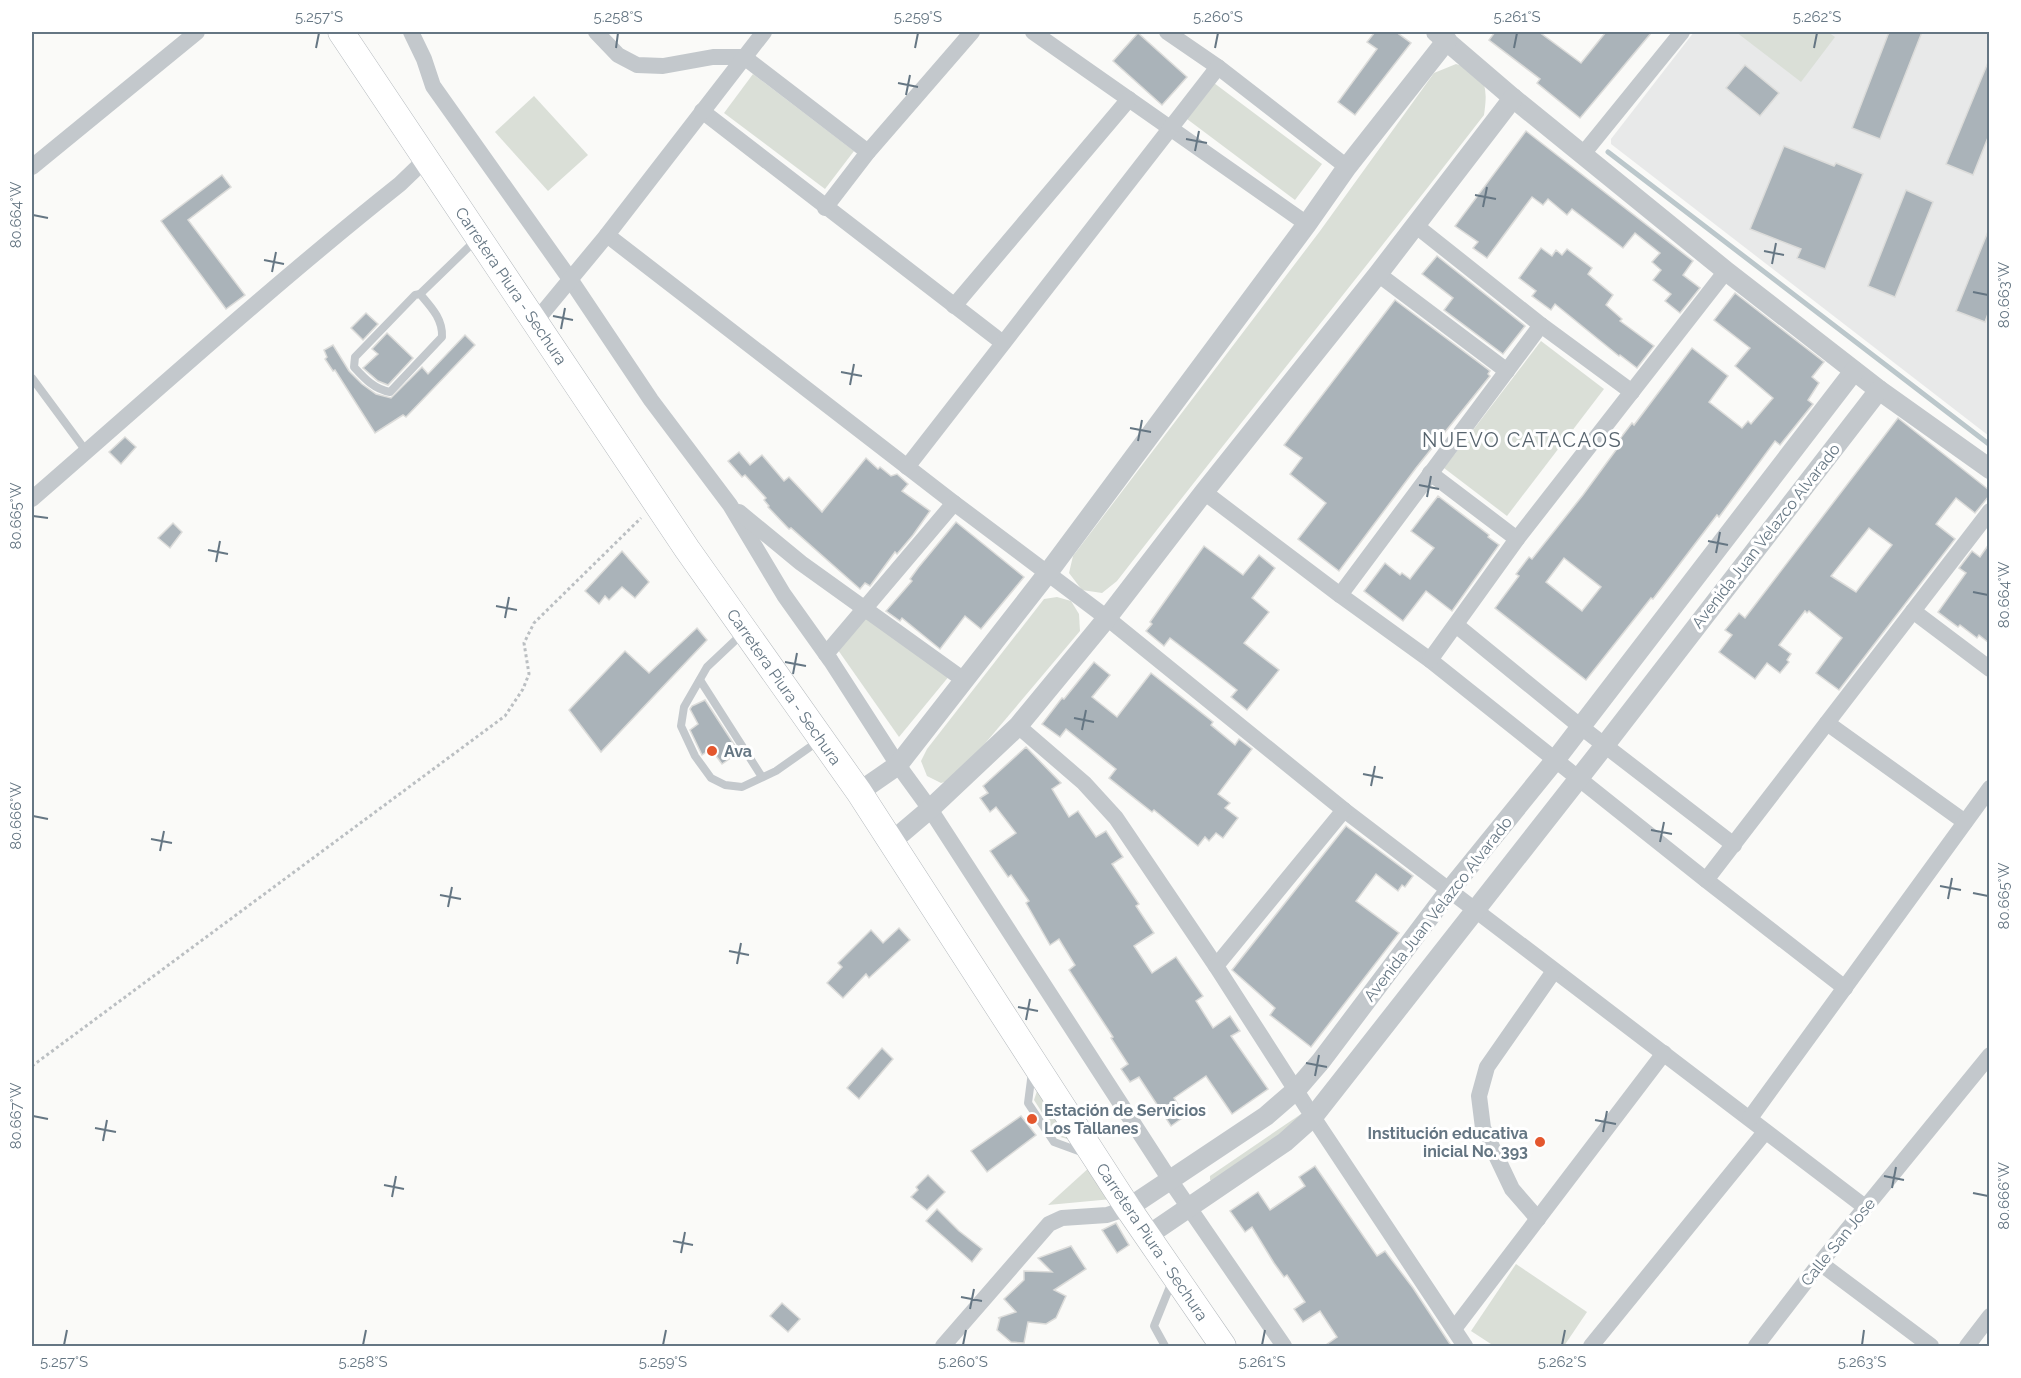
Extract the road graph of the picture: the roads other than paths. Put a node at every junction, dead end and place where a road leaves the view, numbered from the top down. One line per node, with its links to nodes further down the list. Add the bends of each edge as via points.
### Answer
1 (197, 32): 20 (street)
2 (341, 32): 19 (main road, Carretera Piura - Sechura)
3 (411, 32): 29 (street, via 433,86)
4 (596, 32): 11 (street, via 618,55 637,66)
5 (764, 32): 11 (street)
6 (972, 32): 17 (street)
7 (1033, 32): 14 (street)
8 (1167, 32): 12 (street)
9 (1682, 32): 18 (street)
10 (1442, 36): 13 (street); 21 (street)
11 (744, 57): 15 (street); 17 (street)
12 (1218, 67): 16 (street); 21 (street)
13 (1513, 98): 18 (street); 24 (street)
14 (1128, 99): 16 (street); 31 (street)
15 (702, 111): 22 (street); 25 (street)
16 (1170, 128): 23 (street); 34 (street)
17 (868, 152): 22 (street)
18 (1583, 154): 27 (street)
19 (426, 159): 26 (main road, Carretera Piura - Sechura); 40 (street)
20 (32, 167)
21 (1347, 168): 23 (street)
22 (825, 208): 31 (street)
23 (1307, 224): 50 (street)
24 (1415, 225): 28 (street); 33 (street)
25 (607, 235): 29 (street); 41 (street)
26 (478, 238): 30 (lane); 32 (main road, Carretera Piura - Sechura)
27 (1726, 271): 36 (street); 39 (street)
28 (1378, 274): 35 (street); 44 (street)
29 (570, 279): 32 (street); 47 (street, via 651,400)
30 (420, 294): 30 (lane, via 355,357 354,367 379,390 390,392 442,337 438,316)
31 (954, 306): 34 (street)
32 (535, 322): 56 (main road, Carretera Piura - Sechura)
33 (1541, 325): 35 (street); 39 (street)
34 (1003, 343): 41 (street)
35 (1507, 371): 43 (street)
36 (1854, 371): 38 (street); 64 (street, Avenida Juan Velazco Alvarado)
37 (32, 378): 40 (lane)
38 (1879, 390): 42 (street); 66 (street, Avenida Juan Velazco Alvarado)
39 (1632, 392): 49 (street)
40 (86, 452): 45 (street)
41 (907, 467): 46 (street)
42 (1989, 469)
43 (1430, 473): 49 (street); 51 (street)
44 (1204, 492): 51 (street); 54 (street)
45 (32, 499)
46 (954, 503): 50 (street); 52 (street)
47 (730, 505): 52 (street, via 801,563); 57 (street, via 784,595)
48 (1989, 511): 53 (street)
49 (1517, 539): 55 (street)
50 (1047, 574): 54 (street); 61 (street)
51 (1340, 595): 58 (street)
52 (866, 608): 57 (street); 61 (street)
53 (1913, 611): 59 (street); 62 (street)
54 (1107, 618): 63 (street); 74 (street)
55 (1456, 625): 58 (street); 64 (street)
56 (745, 631): 60 (lane, via 707,667); 65 (main road, Carretera Piura - Sechura)
57 (826, 654): 68 (street)
58 (1430, 660): 67 (street)
59 (1989, 669)
60 (700, 680): 69 (lane); 69 (lane, via 684,707 681,726 695,756 711,778 724,785 742,787)
61 (964, 680): 68 (street)
62 (1827, 723): 75 (street); 77 (street)
63 (1018, 726): 73 (street); 81 (street, via 1084,783 1116,818)
64 (1581, 727): 66 (street); 67 (street, Avenida Juan Velazco Alvarado)
65 (821, 739): 69 (lane); 72 (main road, Carretera Piura - Sechura)
66 (1605, 745): 70 (street, Avenida Juan Velazco Alvarado); 77 (street)
67 (1556, 759): 70 (street); 79 (street, Avenida Juan Velazco Alvarado)
68 (898, 765): 72 (street); 73 (street)
69 (762, 777)
70 (1579, 778): 78 (street); 80 (street, Avenida Juan Velazco Alvarado)
71 (1989, 788): 75 (street)
72 (858, 792): 76 (main road, Carretera Piura - Sechura)
73 (930, 809): 76 (street); 90 (street)
74 (1344, 810): 79 (street); 81 (street)
75 (1965, 822): 83 (street)
76 (890, 843): 93 (main road, Carretera Piura - Sechura)
77 (1734, 845): 78 (street)
78 (1706, 880): 83 (street)
79 (1449, 891): 80 (street); 86 (street, Avenida Juan Velazco Alvarado)
80 (1475, 912): 82 (street); 87 (street, Avenida Juan Velazco Alvarado)
81 (1216, 966): 86 (street)
82 (1554, 971): 84 (street); 94 (street, via 1487,1067 1479,1096 1483,1128 1512,1189)
83 (1845, 988): 88 (street)
84 (1664, 1053): 88 (street); 94 (street)
85 (1989, 1055): 92 (street, Calle San Jose)
86 (1296, 1090): 87 (street); 90 (street, Avenida Juan Velazco Alvarado, via 1266,1116)
87 (1313, 1118): 91 (street, Avenida Juan Velazco Alvarado, via 1285,1142); 99 (street)
88 (1750, 1118): 89 (street)
89 (1765, 1132): 92 (street); 105 (street)
90 (1170, 1180): 91 (street); 93 (street, Avenida Juan Velazco Alvarado)
91 (1188, 1207): 95 (street, Avenida Juan Velazco Alvarado); 103 (street)
92 (1865, 1207): 96 (street, Calle San Jose)
93 (1128, 1208): 95 (main road, Carretera Piura - Sechura); 100 (street, Avenida Juan Velazco Alvarado, via 1107,1215 1062,1218 1049,1224)
94 (1538, 1218): 99 (street)
95 (1147, 1236): 97 (main road, Carretera Piura - Sechura)
96 (1820, 1263): 106 (street, Calle San Jose); 107 (street)
97 (1174, 1276): 101 (lane, via 1154,1326); 102 (main road, Carretera Piura - Sechura)
98 (1989, 1316): 108 (street)
99 (1454, 1329): 104 (street)
100 (944, 1347)
101 (1165, 1347)
102 (1223, 1347)
103 (1284, 1347)
104 (1466, 1347)
105 (1591, 1347)
106 (1756, 1347)
107 (1931, 1347)
108 (1967, 1347)

